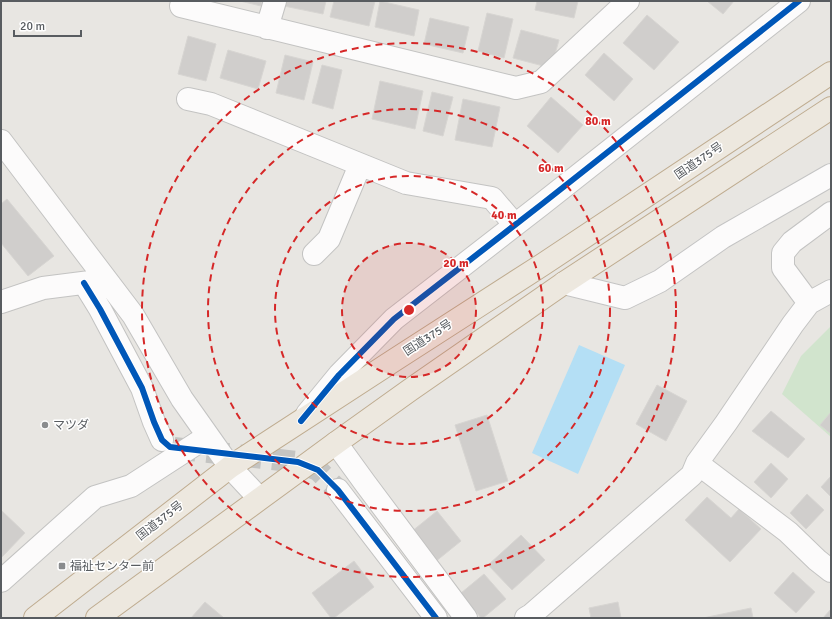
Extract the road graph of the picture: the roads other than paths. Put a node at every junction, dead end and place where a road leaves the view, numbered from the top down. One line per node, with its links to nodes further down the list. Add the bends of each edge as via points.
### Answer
1 (274, 1): 5 (street)
2 (628, 1): 5 (street, via 541,82 516,88)
3 (799, 1): 13 (street)
4 (181, 6): 5 (street)
5 (266, 28)
6 (831, 73): 21 (highway, 国道375号)
7 (188, 99): 10 (street, via 211,104)
8 (831, 108): 17 (highway)
9 (1, 141): 15 (street)
10 (360, 165): 13 (street, via 406,183 492,198); 14 (street, via 329,239)
11 (831, 175): 17 (street, via 723,237 660,281 625,298)
12 (831, 213): 20 (street, via 792,242 783,253 783,268)
13 (515, 225): 21 (street, via 394,319 339,375)
14 (314, 254)
15 (106, 280): 16 (street); 22 (street, via 133,315 182,399)
16 (84, 282): 19 (street, via 43,288); 23 (street, via 142,388)
17 (564, 283): 24 (highway)
18 (831, 292): 20 (street)
19 (1, 302)
20 (809, 304): 25 (street)
21 (301, 421): 26 (highway, 国道375号)
22 (208, 436): 26 (street); 30 (street, via 131,486 94,497)
23 (162, 440)
24 (336, 443): 28 (highway); 34 (street)
25 (697, 464): 29 (street); 35 (street, via 692,475)
26 (230, 467): 28 (street); 31 (highway, 国道375号)
27 (338, 490): 33 (street)
28 (259, 498): 32 (highway)
29 (826, 561)
30 (1, 581)
31 (35, 618)
32 (97, 618)
33 (436, 618)
34 (466, 618)
35 (526, 618)

